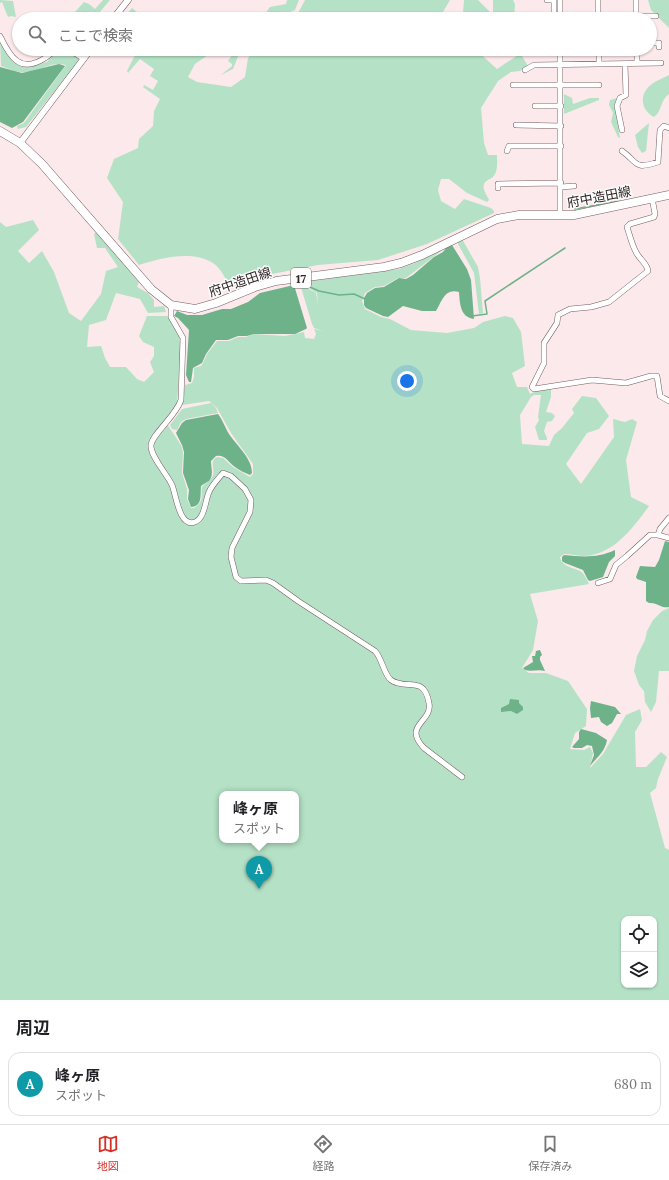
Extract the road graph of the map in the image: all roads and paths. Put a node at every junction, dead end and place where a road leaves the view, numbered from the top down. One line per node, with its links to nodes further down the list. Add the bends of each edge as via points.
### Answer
1 (128, 0): 6 (street)
2 (547, 0): 7 (street, via 554,0)
3 (560, 0): 8 (street)
4 (598, 0): 9 (street)
5 (636, 0): 10 (street)
6 (119, 12)
7 (554, 12)
8 (559, 12)
9 (598, 12)
10 (636, 12)
11 (0, 36): 14 (street, via 11,56 20,64 37,62)
12 (657, 43): 13 (street)
13 (659, 47)
14 (47, 56)
15 (79, 56): 20 (street)
16 (86, 56): 20 (street)
17 (560, 56): 25 (street)
18 (598, 56): 23 (street)
19 (637, 56): 21 (street)
20 (84, 59): 37 (street)
21 (637, 63): 22 (street); 24 (street)
22 (661, 63)
23 (599, 64): 24 (street); 25 (street)
24 (625, 64): 35 (street, via 626,95 620,98 617,106)
25 (560, 65): 26 (street, via 534,65); 28 (street)
26 (525, 70)
27 (513, 85): 28 (street)
28 (560, 85): 29 (street); 31 (street)
29 (599, 85)
30 (535, 106): 31 (street)
31 (560, 106): 33 (street)
32 (516, 125): 33 (street)
33 (561, 126): 38 (street)
34 (669, 128): 39 (street, via 664,126 660,130 658,162 650,165 635,164)
35 (622, 130)
36 (0, 131): 37 (main road, 府中造田線 / 17)
37 (20, 144): 47 (main road, 府中造田線 / 17, via 63,187 151,289)
38 (561, 146): 40 (street, via 510,146); 41 (street)
39 (622, 150)
40 (507, 151)
41 (561, 185): 42 (street); 43 (street, via 498,184); 46 (street)
42 (574, 186)
43 (498, 188)
44 (669, 195): 45 (main road, 府中造田線 / 17)
45 (652, 198): 46 (main road, 府中造田線 / 17, via 585,214); 48 (street, via 654,217 630,224 627,228 637,254 648,271 609,302 570,309 558,314 557,323 544,343 544,363 532,387 547,388 592,380 626,383 657,376 660,396)
46 (560, 216): 47 (main road, 府中造田線 / 17, via 519,215 497,219 422,256 401,263 276,281 194,309)
47 (171, 305): 53 (street, via 171,317 183,338 181,400 175,413 152,441 151,448 172,485 185,521 194,522 203,514 209,492 223,472 231,476 245,489 251,500 250,512 232,548 236,577 241,581 266,580 273,583 375,651 392,681 422,687 430,703 429,710 416,728 418,742)
48 (668, 399)
49 (669, 518): 50 (street)
50 (658, 535): 51 (street); 52 (street, via 650,535 616,565 610,579)
51 (669, 538)
52 (598, 583)
53 (462, 777)

